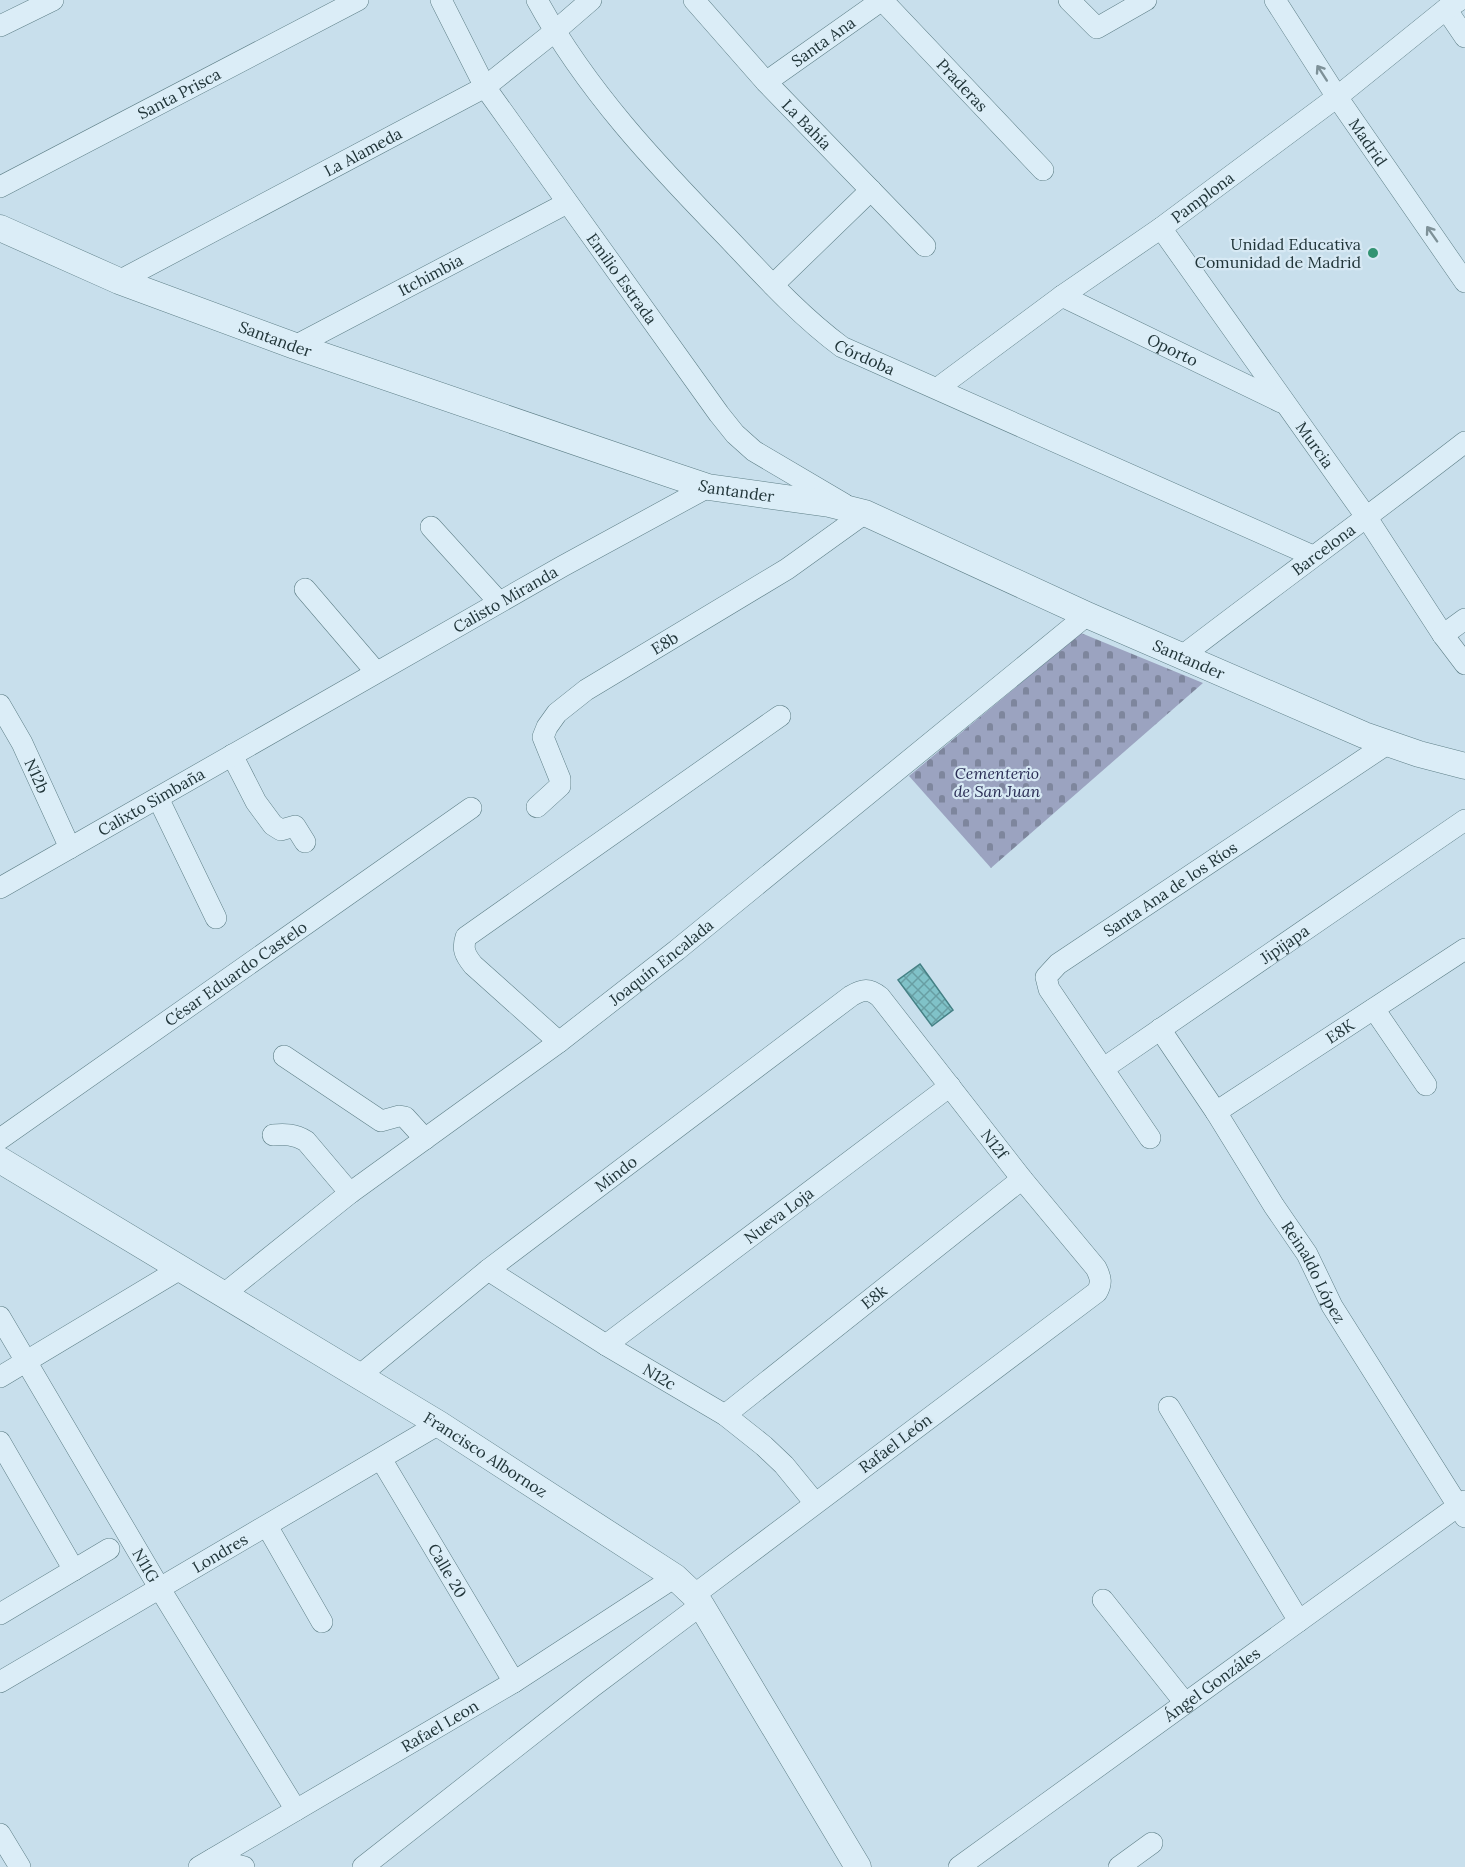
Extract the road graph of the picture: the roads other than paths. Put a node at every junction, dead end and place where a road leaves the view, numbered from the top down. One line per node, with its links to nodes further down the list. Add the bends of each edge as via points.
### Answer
1 (53, 0): 12 (street)
2 (358, 0): 19 (street, Santa Prisca)
3 (441, 0): 16 (street, Emilio Estrada)
4 (537, 0): 13 (street, Córdoba)
5 (591, 0): 13 (street, La Alameda)
6 (694, 0): 15 (street, La Bahía)
7 (882, 0): 15 (street, Santa Ana); 18 (street, Praderas)
8 (1069, 0): 9 (street, via 1097,28)
9 (1146, 0)
10 (1275, 0): 17 (street, Madrid, one-way to 10)
11 (1453, 5): 14 (street); 17 (street, Pamplona)
12 (0, 26)
13 (554, 32): 16 (street, La Alameda); 27 (street, Córdoba, via 620,122)
14 (1465, 36)
15 (766, 82): 20 (street, La Bahía)
16 (485, 87): 21 (street, Emilio Estrada); 25 (street, La Alameda)
17 (1337, 97): 23 (street, Pamplona); 26 (street, Madrid, one-way to 17)
18 (1043, 170)
19 (0, 187)
20 (870, 190): 24 (street, La Bahía); 27 (street)
21 (567, 203): 29 (street, Itchimbia); 34 (street, Emilio Estrada, via 735,434 754,451)
22 (0, 228): 25 (street, Santander)
23 (1161, 228): 28 (street, Pamplona); 31 (street, Murcia)
24 (925, 246)
25 (119, 281): 29 (street, Santander)
26 (1465, 282)
27 (773, 285): 30 (street, Córdoba, via 842,347)
28 (1062, 296): 30 (street, Pamplona); 31 (street, Oporto)
29 (295, 346): 33 (street, Santander)
30 (938, 388): 37 (street, Córdoba)
31 (1284, 404): 35 (street, Murcia)
32 (1465, 442): 35 (street, Barcelona)
33 (708, 487): 34 (street, Santander); 39 (street, Calisto Miranda)
34 (859, 511): 40 (street, Santander); 53 (street, E8b, via 787,569 568,703 551,720 543,737 560,786)
35 (1367, 518): 37 (street, Barcelona); 42 (street, Murcia)
36 (431, 527): 39 (street)
37 (1312, 556): 43 (street, Barcelona)
38 (305, 589): 45 (street)
39 (498, 602): 45 (street, Calisto Miranda)
40 (1087, 615): 43 (street, Santander); 64 (street, Joaquín Encalada)
41 (1465, 619): 42 (street)
42 (1443, 635): 44 (street, Murcia)
43 (1182, 656): 49 (street, Santander)
44 (1465, 664)
45 (376, 672): 47 (street, Calisto Miranda)
46 (0, 705): 57 (street, N12b, via 22,743)
47 (302, 714): 50 (street, Calixto Simbaña)
48 (780, 716): 64 (street, via 466,937 463,946 473,965)
49 (1387, 744): 51 (street, Santander); 66 (street, Santa Ana de los Ríos, via 1051,970 1046,976 1049,989)
50 (232, 755): 52 (street, Calixto Simbaña); 56 (street, via 265,815 281,830 295,826)
51 (1465, 766)
52 (158, 798): 57 (street, Calixto Simbaña); 59 (street)
53 (537, 807)
54 (471, 808): 72 (street, César Eduardo Castelo)
55 (1465, 820): 63 (street, Jipijapa)
56 (305, 842)
57 (70, 848): 58 (street, Calixto Simbaña)
58 (0, 888)
59 (216, 918)
60 (1465, 949): 62 (street, E8K)
61 (880, 997): 68 (street, N12f); 78 (street, Mindo, via 867,989 851,996)
62 (1374, 1009): 67 (street); 69 (street, E8K)
63 (1160, 1029): 66 (street, Jipijapa); 69 (street, Reinaldo López)
64 (559, 1042): 73 (street, Joaquín Encalada)
65 (284, 1056): 73 (street, via 381,1121 405,1117)
66 (1104, 1068): 71 (street)
67 (1426, 1085)
68 (950, 1086): 75 (street, N12f); 82 (street, Nueva Loja)
69 (1216, 1112): 92 (street, Reinaldo López, via 1307,1254 1332,1306)
70 (273, 1135): 76 (street, via 298,1136 306,1141)
71 (1150, 1138)
72 (0, 1139)
73 (425, 1139): 76 (street, Joaquín Encalada)
74 (0, 1160): 77 (street, Francisco Albornoz)
75 (1022, 1179): 79 (street, N12f, via 1096,1268 1101,1285); 87 (street, E8k)
76 (350, 1193): 80 (street, Joaquín Encalada)
77 (180, 1269): 80 (street, Francisco Albornoz); 83 (street)
78 (488, 1270): 82 (street, N12c); 84 (street, Mindo)
79 (1097, 1292): 91 (street, Rafael León)
80 (224, 1294): 84 (street, Francisco Albornoz)
81 (0, 1317): 83 (street, N11G)
82 (606, 1345): 87 (street, N12c)
83 (27, 1361): 85 (street); 97 (street, N11G)
84 (358, 1376): 88 (street, Francisco Albornoz)
85 (0, 1377)
86 (1169, 1407): 101 (street)
87 (725, 1415): 91 (street, N12c, via 770,1452)
88 (440, 1424): 90 (street, Londres); 96 (street, Francisco Albornoz)
89 (2, 1450): 95 (street)
90 (381, 1459): 93 (street, Londres); 104 (street, Calle 20)
91 (815, 1503): 98 (street, Rafael León)
92 (1462, 1508): 101 (street, Ángel Gonzáles)
93 (267, 1526): 97 (street, Londres); 102 (street)
94 (109, 1549): 95 (street)
95 (74, 1570): 100 (street)
96 (675, 1577): 98 (street, Francisco Albornoz); 104 (street, Rafael Leon)
97 (160, 1589): 103 (street, Londres); 106 (street, N11G)
98 (698, 1600): 112 (street, Rafael León); 113 (street, Francisco Albornoz)
99 (1103, 1600): 105 (street)
100 (0, 1614)
101 (1299, 1621): 105 (street, Ángel Gonzáles)
102 (322, 1622)
103 (0, 1682)
104 (514, 1682): 106 (street, Rafael Leon)
105 (1185, 1703): 114 (street, Ángel Gonzáles)
106 (296, 1810): 109 (street, Rafael Leon)
107 (0, 1834): 110 (street)
108 (1152, 1842): 115 (street)
109 (206, 1863): 111 (street)
110 (20, 1867)
111 (244, 1867)
112 (363, 1867)
113 (858, 1867)
114 (959, 1867)
115 (1119, 1867)

